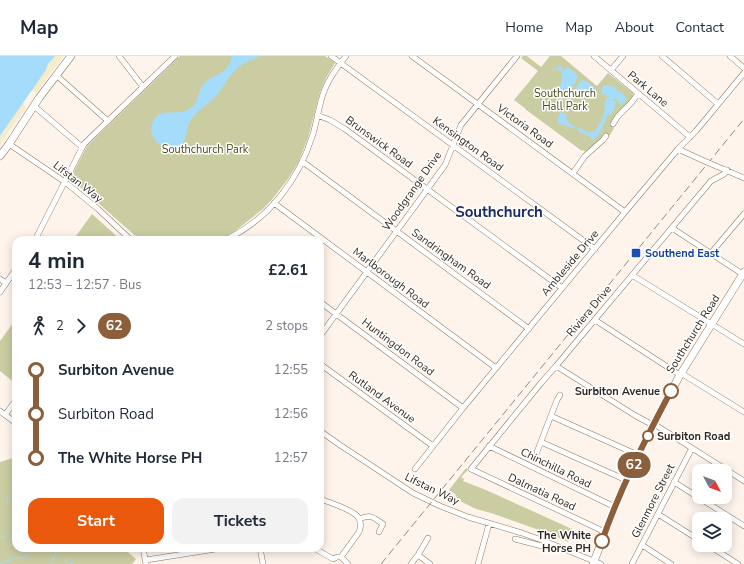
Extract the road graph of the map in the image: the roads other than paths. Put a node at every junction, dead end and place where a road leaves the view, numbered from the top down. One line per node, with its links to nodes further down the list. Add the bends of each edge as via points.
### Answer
1 (71, 56): 16 (main road)
2 (119, 56): 17 (street)
3 (175, 56): 17 (street)
4 (331, 56): 12 (street, Kensington Road)
5 (346, 56): 12 (street)
6 (412, 56): 19 (street, Victoria Road)
7 (517, 56): 19 (street, Woodgrange Drive)
8 (594, 56): 14 (street, Park Lane)
9 (623, 56): 14 (street)
10 (662, 56): 20 (street)
11 (730, 56): 13 (street)
12 (340, 63): 22 (street, via 328,82); 28 (street, Kensington Road)
13 (744, 68)
14 (611, 70): 18 (street, Park Lane)
15 (744, 73): 20 (street, Ambleside Drive)
16 (56, 75): 21 (main road); 23 (street)
17 (143, 87): 23 (street)
18 (638, 94): 24 (street); 26 (street, Park Lane)
19 (478, 104): 28 (street, Woodgrange Drive, via 461,125); 34 (street, Victoria Road)
20 (718, 104): 26 (street, Ambleside Drive)
21 (34, 106): 27 (main road); 29 (street)
22 (318, 115): 32 (street); 37 (street, Brunswick Road, via 345,129)
23 (108, 120): 29 (street)
24 (613, 124)
25 (606, 136): 34 (street)
26 (690, 137): 30 (street, Ambleside Drive)
27 (9, 144): 31 (main road); 36 (street, Lifstan Way)
28 (453, 146): 37 (street, Woodgrange Drive, via 445,165); 49 (street, Kensington Road)
29 (82, 147): 36 (street)
30 (678, 148): 33 (street, bridge); 39 (street, Ambleside Drive)
31 (0, 156)
32 (303, 162): 38 (street, via 285,191); 42 (street, Sandringham Road)
33 (727, 170): 35 (street); 41 (street, Riviera Drive, via 711,180)
34 (572, 173): 39 (street, Victoria Road)
35 (744, 178)
36 (65, 182): 44 (street); 45 (street, Lifstan Way)
37 (427, 190): 42 (street, Woodgrange Drive); 57 (street, Brunswick Road)
38 (274, 203): 43 (street); 47 (street, Marlborough Road)
39 (625, 212): 49 (street, Ambleside Drive)
40 (744, 214): 50 (street)
41 (672, 228): 50 (street); 54 (street, Riviera Drive)
42 (397, 231): 51 (street, Woodgrange Drive); 63 (street, Sandringham Road)
43 (236, 234): 46 (street)
44 (37, 236)
45 (127, 236)
46 (232, 236)
47 (318, 236)
48 (324, 240): 51 (street, Marlborough Road)
49 (595, 248): 57 (street, Ambleside Drive)
50 (710, 253): 52 (street)
51 (366, 272): 60 (street, Woodgrange Drive); 68 (street, Marlborough Road)
52 (744, 274): 62 (main road, Southchurch Road)
53 (12, 275): 56 (street)
54 (632, 275): 61 (street, Riviera Drive); 62 (street)
55 (0, 279): 56 (street)
56 (6, 284): 58 (street)
57 (562, 288): 63 (street, Ambleside Drive)
58 (0, 292)
59 (324, 305): 60 (street, Huntingdon Road)
60 (336, 314): 64 (street, Woodgrange Drive); 72 (street, Huntingdon Road)
61 (595, 320): 66 (street, Riviera Drive); 69 (street)
62 (712, 324): 65 (street); 69 (main road, Southchurch Road)
63 (529, 328): 68 (street, Ambleside Drive)
64 (324, 330)
65 (744, 344)
66 (556, 366): 78 (street); 82 (street, Riviera Drive)
67 (324, 367): 81 (street, Rutland Avenue)
68 (496, 368): 72 (street, Ambleside Drive)
69 (681, 374): 74 (street); 78 (main road, Southchurch Road)
70 (559, 398): 76 (street)
71 (12, 405): 75 (street)
72 (463, 408): 81 (street, Ambleside Drive)
73 (0, 411): 75 (street)
74 (744, 412)
75 (5, 415): 77 (street)
76 (551, 416): 80 (street); 85 (street)
77 (12, 420)
78 (653, 425): 83 (street); 85 (main road, Southchurch Road)
79 (324, 434): 95 (street, Lifstan Way, via 413,493)
80 (541, 442): 84 (street); 88 (street)
81 (433, 446): 86 (street, Ambleside Drive)
82 (489, 446): 87 (street, Riviera Drive); 92 (street, Chinchilla Road)
83 (692, 448): 89 (street); 90 (street, Glenmore Street)
84 (537, 452)
85 (638, 455): 88 (main road, Southchurch Road)
86 (415, 469)
87 (471, 469): 98 (street, Dalmatia Road)
88 (626, 480): 92 (main road, Southchurch Road)
89 (744, 481)
90 (674, 482): 93 (street, Glenmore Street); 96 (street)
91 (324, 501): 94 (street, via 352,512)
92 (614, 508): 98 (main road, Southchurch Road)
93 (658, 514): 99 (street); 103 (street, Glenmore Street)
94 (359, 519): 97 (street, via 368,516 383,524); 110 (street, via 359,532)
95 (489, 524): 102 (street, Lifstan Way); 118 (street)
96 (744, 526)
97 (379, 532)
98 (605, 532): 113 (main road, Southchurch Road)
99 (692, 536)
100 (428, 538): 109 (street)
101 (515, 539): 102 (street, Lifstan Way, via 542,546)
102 (547, 542): 113 (street, Lifstan Way)
103 (642, 546): 119 (street, Glenmore Street); 120 (street)
104 (144, 552): 111 (street)
105 (200, 552): 111 (street)
106 (261, 552): 114 (street)
107 (319, 552): 112 (street)
108 (719, 552): 121 (street)
109 (418, 555): 116 (street); 117 (street)
110 (341, 557): 112 (street, via 337,557); 115 (street)
111 (146, 562)
112 (333, 562)
113 (596, 563)
114 (263, 564)
115 (348, 564)
116 (411, 564)
117 (430, 564)
118 (478, 564)
119 (632, 564)
120 (671, 564)
121 (738, 564)

